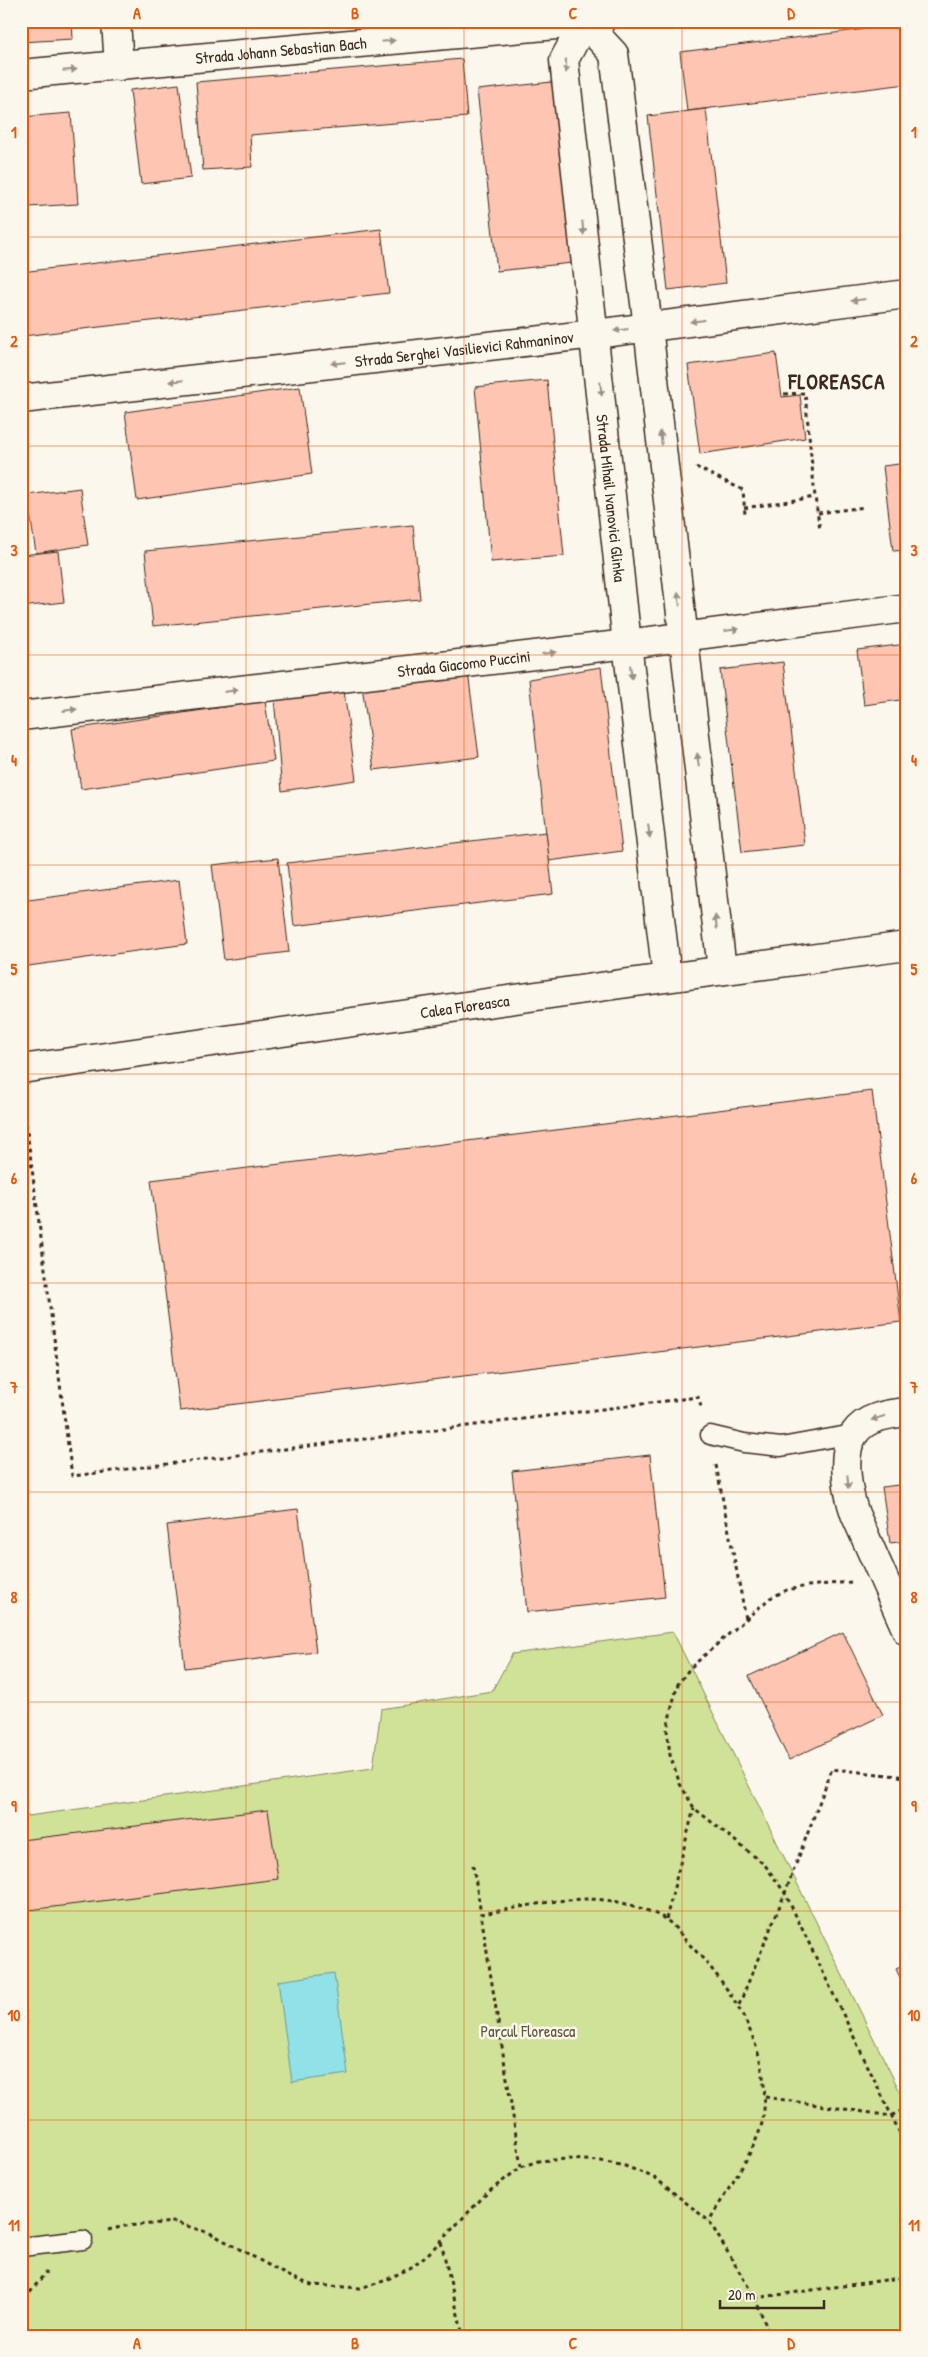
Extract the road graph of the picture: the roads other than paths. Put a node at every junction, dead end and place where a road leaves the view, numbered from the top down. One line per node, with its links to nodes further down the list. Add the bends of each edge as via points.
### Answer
1 (116, 21): 4 (street)
2 (590, 22): 3 (street, Strada Johann Sebastian Bach); 7 (street, via 614,54); 8 (street, Strada Mihail Ivanovici Glinka, one-way to 8, via 564,60)
3 (437, 29): 4 (street, Strada Johann Sebastian Bach, one-way to 3)
4 (119, 66): 5 (street, Strada Johann Sebastian Bach, one-way to 4)
5 (21, 74)
6 (907, 294): 7 (street, Strada Serghei Vasilievici Rahmaninov, one-way to 7)
7 (648, 327): 8 (street, Strada Serghei Vasilievici Rahmaninov, one-way to 8); 11 (street, one-way to 7)
8 (595, 334): 9 (street, Strada Serghei Vasilievici Rahmaninov, one-way to 9); 12 (street, Strada Mihail Ivanovici Glinka, one-way to 12)
9 (21, 399)
10 (907, 608): 11 (street, Strada Giacomo Puccini, one-way to 10)
11 (684, 637): 12 (street, Strada Giacomo Puccini); 15 (street, one-way to 11)
12 (627, 644): 13 (street, Strada Giacomo Puccini, one-way to 12); 16 (street, Strada Mihail Ivanovici Glinka, one-way to 16)
13 (21, 716)
14 (907, 946): 15 (street, Calea Floreasca)
15 (722, 970): 16 (street, Calea Floreasca)
16 (667, 978): 17 (street, Calea Floreasca)
17 (22, 1082)
18 (907, 1412): 19 (street, one-way to 19, via 870,1420)
19 (853, 1434): 20 (lane, via 781,1447); 21 (street, one-way to 21, via 848,1450 849,1495)
20 (710, 1435)
21 (907, 1631)
22 (83, 2240): 23 (lane)
23 (21, 2247)

